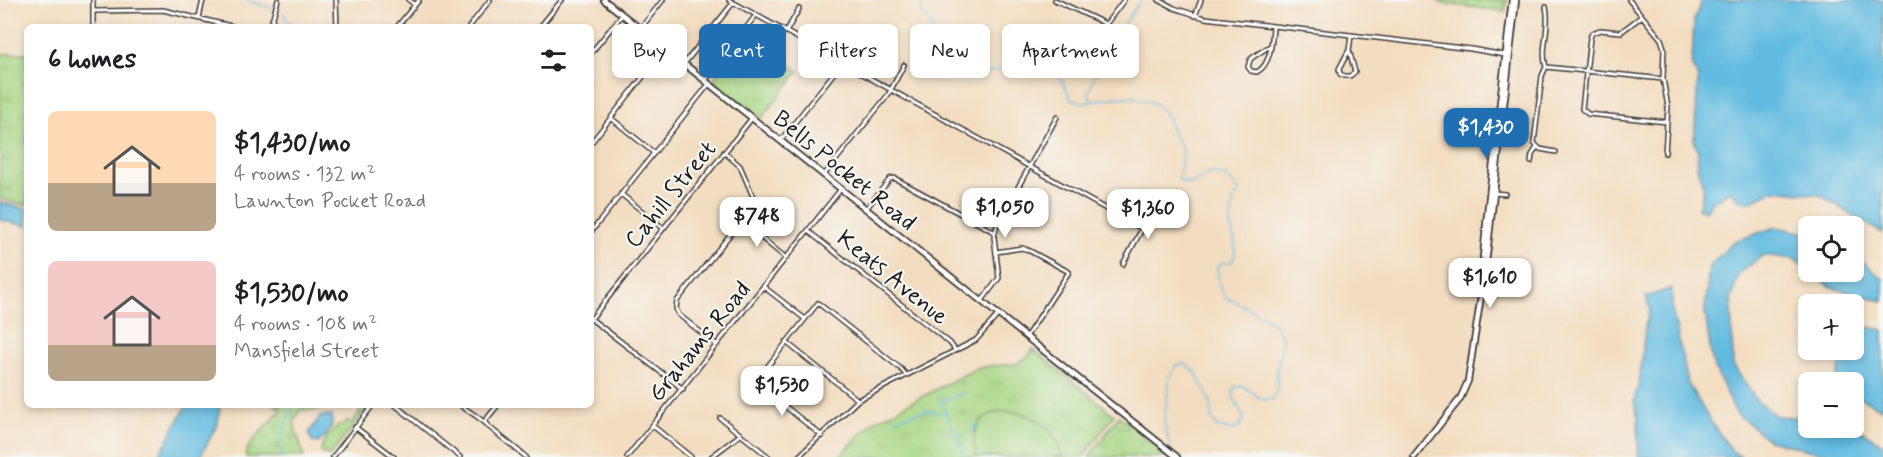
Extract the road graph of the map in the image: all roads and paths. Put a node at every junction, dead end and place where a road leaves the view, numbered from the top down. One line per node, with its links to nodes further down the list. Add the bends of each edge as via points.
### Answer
1 (93, 0): 22 (street)
2 (203, 0): 27 (street)
3 (278, 0): 30 (street)
4 (336, 0): 31 (street)
5 (409, 0): 19 (street)
6 (419, 0): 19 (street)
7 (490, 0): 33 (street)
8 (561, 0): 34 (street)
9 (604, 0): 23 (main road, Bells Pocket Road)
10 (663, 0): 36 (street)
11 (729, 0): 18 (street)
12 (1055, 0): 38 (street)
13 (1124, 0): 38 (street)
14 (1160, 0): 25 (street)
15 (1201, 0): 25 (street)
16 (1514, 0): 46 (main road)
17 (1629, 0): 26 (street)
18 (733, 3): 24 (street); 47 (street)
19 (415, 5): 32 (street)
20 (1546, 7): 50 (street)
21 (799, 9): 40 (street)
22 (94, 11): 27 (street, via 163,10); 28 (street)
23 (622, 14): 35 (main road, Bells Pocket Road); 44 (street)
24 (756, 15): 37 (street); 56 (street)
25 (1195, 16): 39 (street)
26 (1642, 16): 51 (street, via 1621,32 1592,33); 55 (street, via 1662,42)
27 (199, 18): 29 (street)
28 (93, 24)
29 (223, 24)
30 (271, 24)
31 (337, 24)
32 (399, 24)
33 (471, 24)
34 (542, 24)
35 (634, 24)
36 (644, 24)
37 (772, 24)
38 (1106, 24)
39 (1273, 27): 41 (street); 43 (street)
40 (786, 32): 42 (street)
41 (1351, 36): 45 (street); 46 (street)
42 (798, 39)
43 (1270, 46): 43 (street, via 1263,69 1251,71 1250,60)
44 (594, 49)
45 (1349, 50): 45 (street, via 1355,72 1347,77 1339,69)
46 (1507, 55): 73 (main road)
47 (687, 60)
48 (904, 65): 57 (street)
49 (687, 66): 56 (main road, Bells Pocket Road)
50 (1546, 67): 51 (street); 64 (street, via 1534,140)
51 (1586, 71): 55 (street); 61 (street, via 1582,106 1585,113)
52 (643, 78): 59 (street)
53 (830, 78): 63 (street)
54 (869, 78): 57 (street)
55 (1663, 79): 61 (street)
56 (707, 82): 60 (main road, Bells Pocket Road); 67 (street)
57 (891, 90): 70 (street); 71 (street)
58 (1057, 117): 70 (street)
59 (611, 118): 62 (street); 67 (street)
60 (752, 118): 63 (main road, Bells Pocket Road); 65 (street, Cahill Street)
61 (1667, 122): 68 (street)
62 (594, 139)
63 (780, 141): 71 (main road, Bells Pocket Road)
64 (1537, 147): 66 (street); 69 (street)
65 (724, 152): 78 (street, via 740,166 754,197 754,204); 80 (street, Cahill Street)
66 (1556, 152)
67 (654, 153): 74 (street)
68 (1665, 153)
69 (1531, 162)
70 (1029, 167): 81 (street); 83 (street)
71 (824, 176): 72 (main road, Bells Pocket Road)
72 (841, 189): 77 (main road, Bells Pocket Road); 82 (street, Grahams Road)
73 (1491, 192): 75 (street); 120 (main road, via 1478,322 1465,390)
74 (621, 194): 79 (street); 80 (street)
75 (1505, 194)
76 (1154, 207): 81 (street)
77 (866, 209): 83 (street, via 894,178); 88 (main road, Bells Pocket Road)
78 (741, 221): 85 (street); 95 (street, via 676,304 677,312)
79 (594, 228)
80 (663, 228): 89 (street, Cahill Street)
81 (1142, 229): 86 (street)
82 (808, 231): 85 (street, Grahams Road); 96 (street, Keats Avenue)
83 (994, 232): 84 (street)
84 (996, 252): 88 (street, via 999,278); 93 (street, via 1022,248 1069,272)
85 (786, 258): 87 (street, Grahams Road)
86 (1123, 264)
87 (764, 286): 91 (street); 95 (street, Grahams Road)
88 (981, 302): 90 (main road, Bells Pocket Road)
89 (594, 315)
90 (998, 315): 93 (main road, Bells Pocket Road); 96 (street, via 976,340)
91 (805, 319): 94 (street); 97 (street, via 818,303)
92 (594, 321): 98 (street)
93 (1026, 337): 119 (main road, Bells Pocket Road)
94 (786, 342): 99 (street); 109 (street, via 755,382)
95 (717, 345): 98 (street, Grahams Road)
96 (955, 350): 97 (street)
97 (906, 375): 99 (street)
98 (683, 388): 106 (street, Grahams Road)
99 (858, 400): 109 (street)
100 (371, 408): 107 (street)
101 (399, 408): 112 (street)
102 (464, 408): 105 (street)
103 (496, 408): 105 (street)
104 (720, 418): 108 (street)
105 (485, 421): 113 (street)
106 (652, 426): 114 (street, Grahams Road); 115 (street)
107 (356, 427): 110 (street); 111 (street)
108 (740, 435): 116 (street); 117 (street)
109 (822, 436): 118 (street)
110 (333, 457)
111 (394, 457)
112 (460, 457)
113 (526, 457)
114 (627, 457)
115 (691, 457)
116 (711, 457)
117 (769, 457)
118 (798, 457)
119 (1177, 457)
120 (1414, 457)

